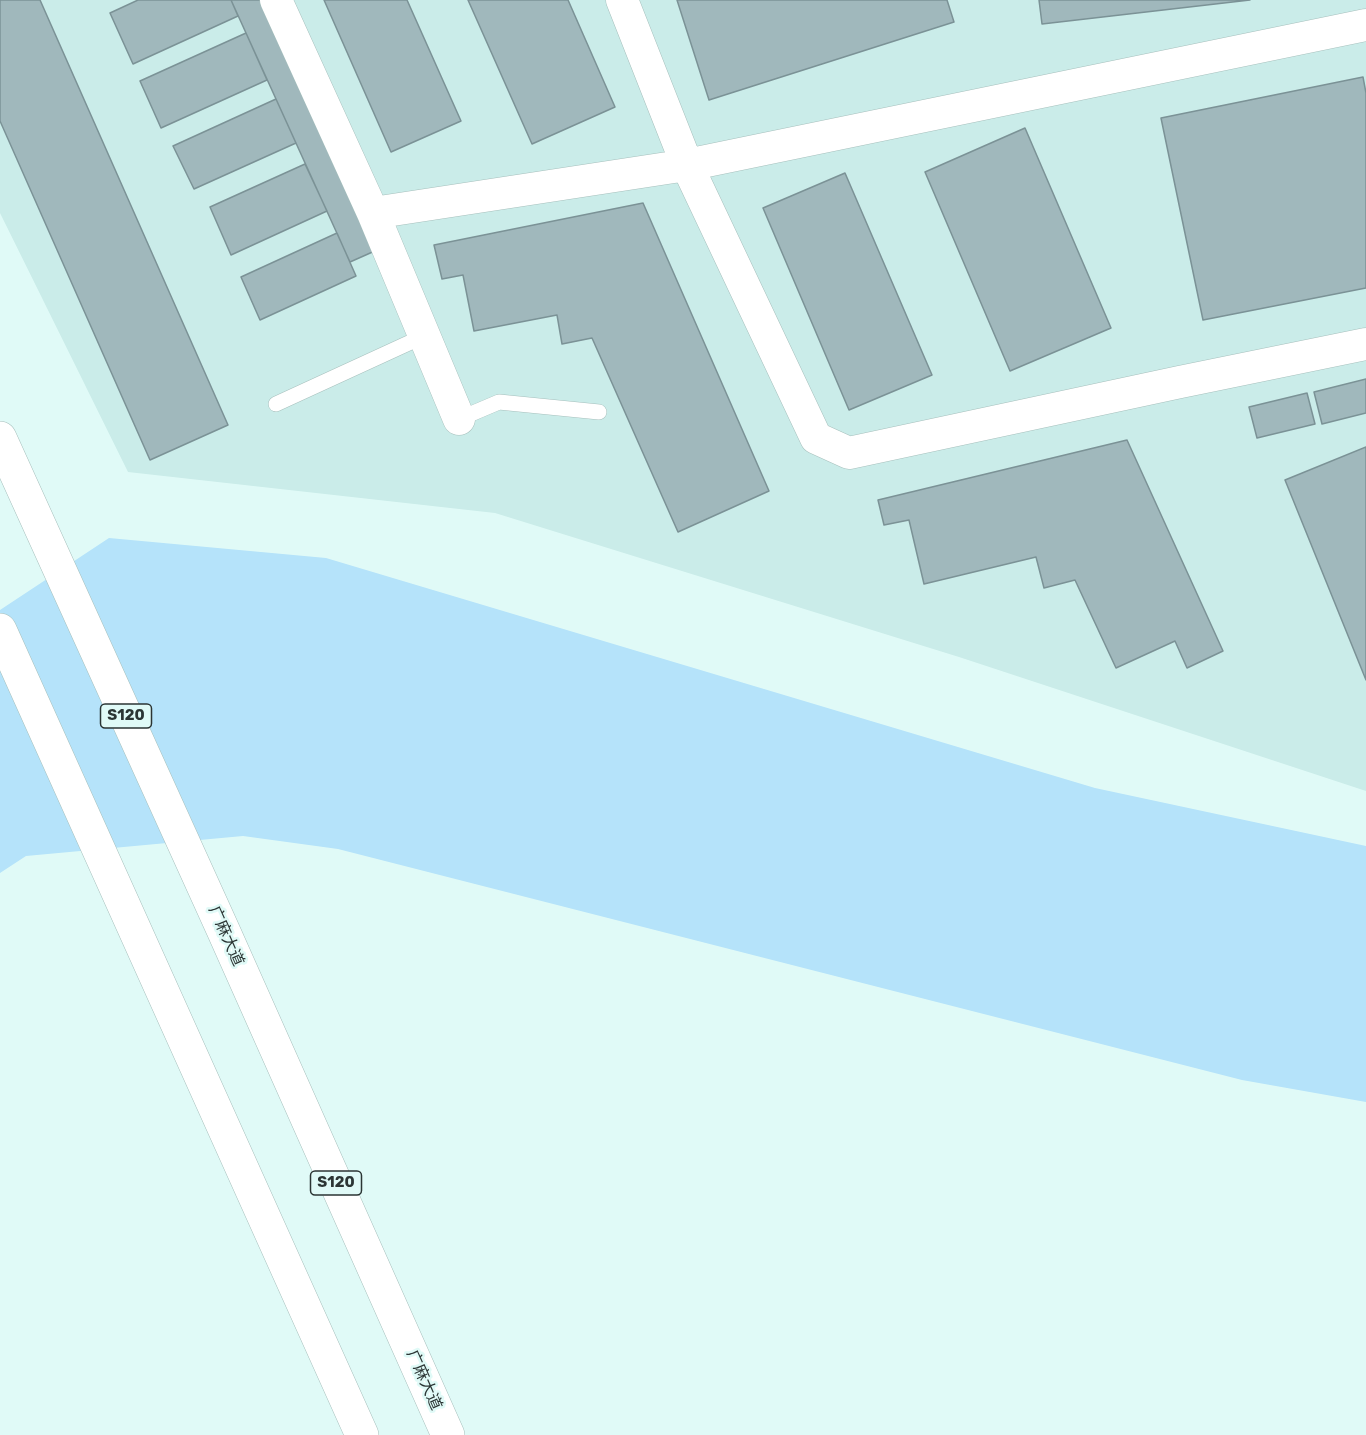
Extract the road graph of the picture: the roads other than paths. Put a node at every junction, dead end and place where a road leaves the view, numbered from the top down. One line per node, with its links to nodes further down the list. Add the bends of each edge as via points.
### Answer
1 (276, 0): 5 (street)
2 (622, 0): 4 (street)
3 (1366, 25): 4 (street)
4 (687, 165): 5 (street); 7 (street, via 816,438 849,453)
5 (373, 213): 6 (street)
6 (424, 336): 8 (lane); 10 (street)
7 (1366, 344)
8 (276, 404)
9 (599, 412): 10 (lane, via 499,402)
10 (459, 419)
11 (0, 438): 14 (main road, 广麻大道 / S120)
12 (0, 630): 13 (main road)
13 (362, 1435)
14 (448, 1435)

